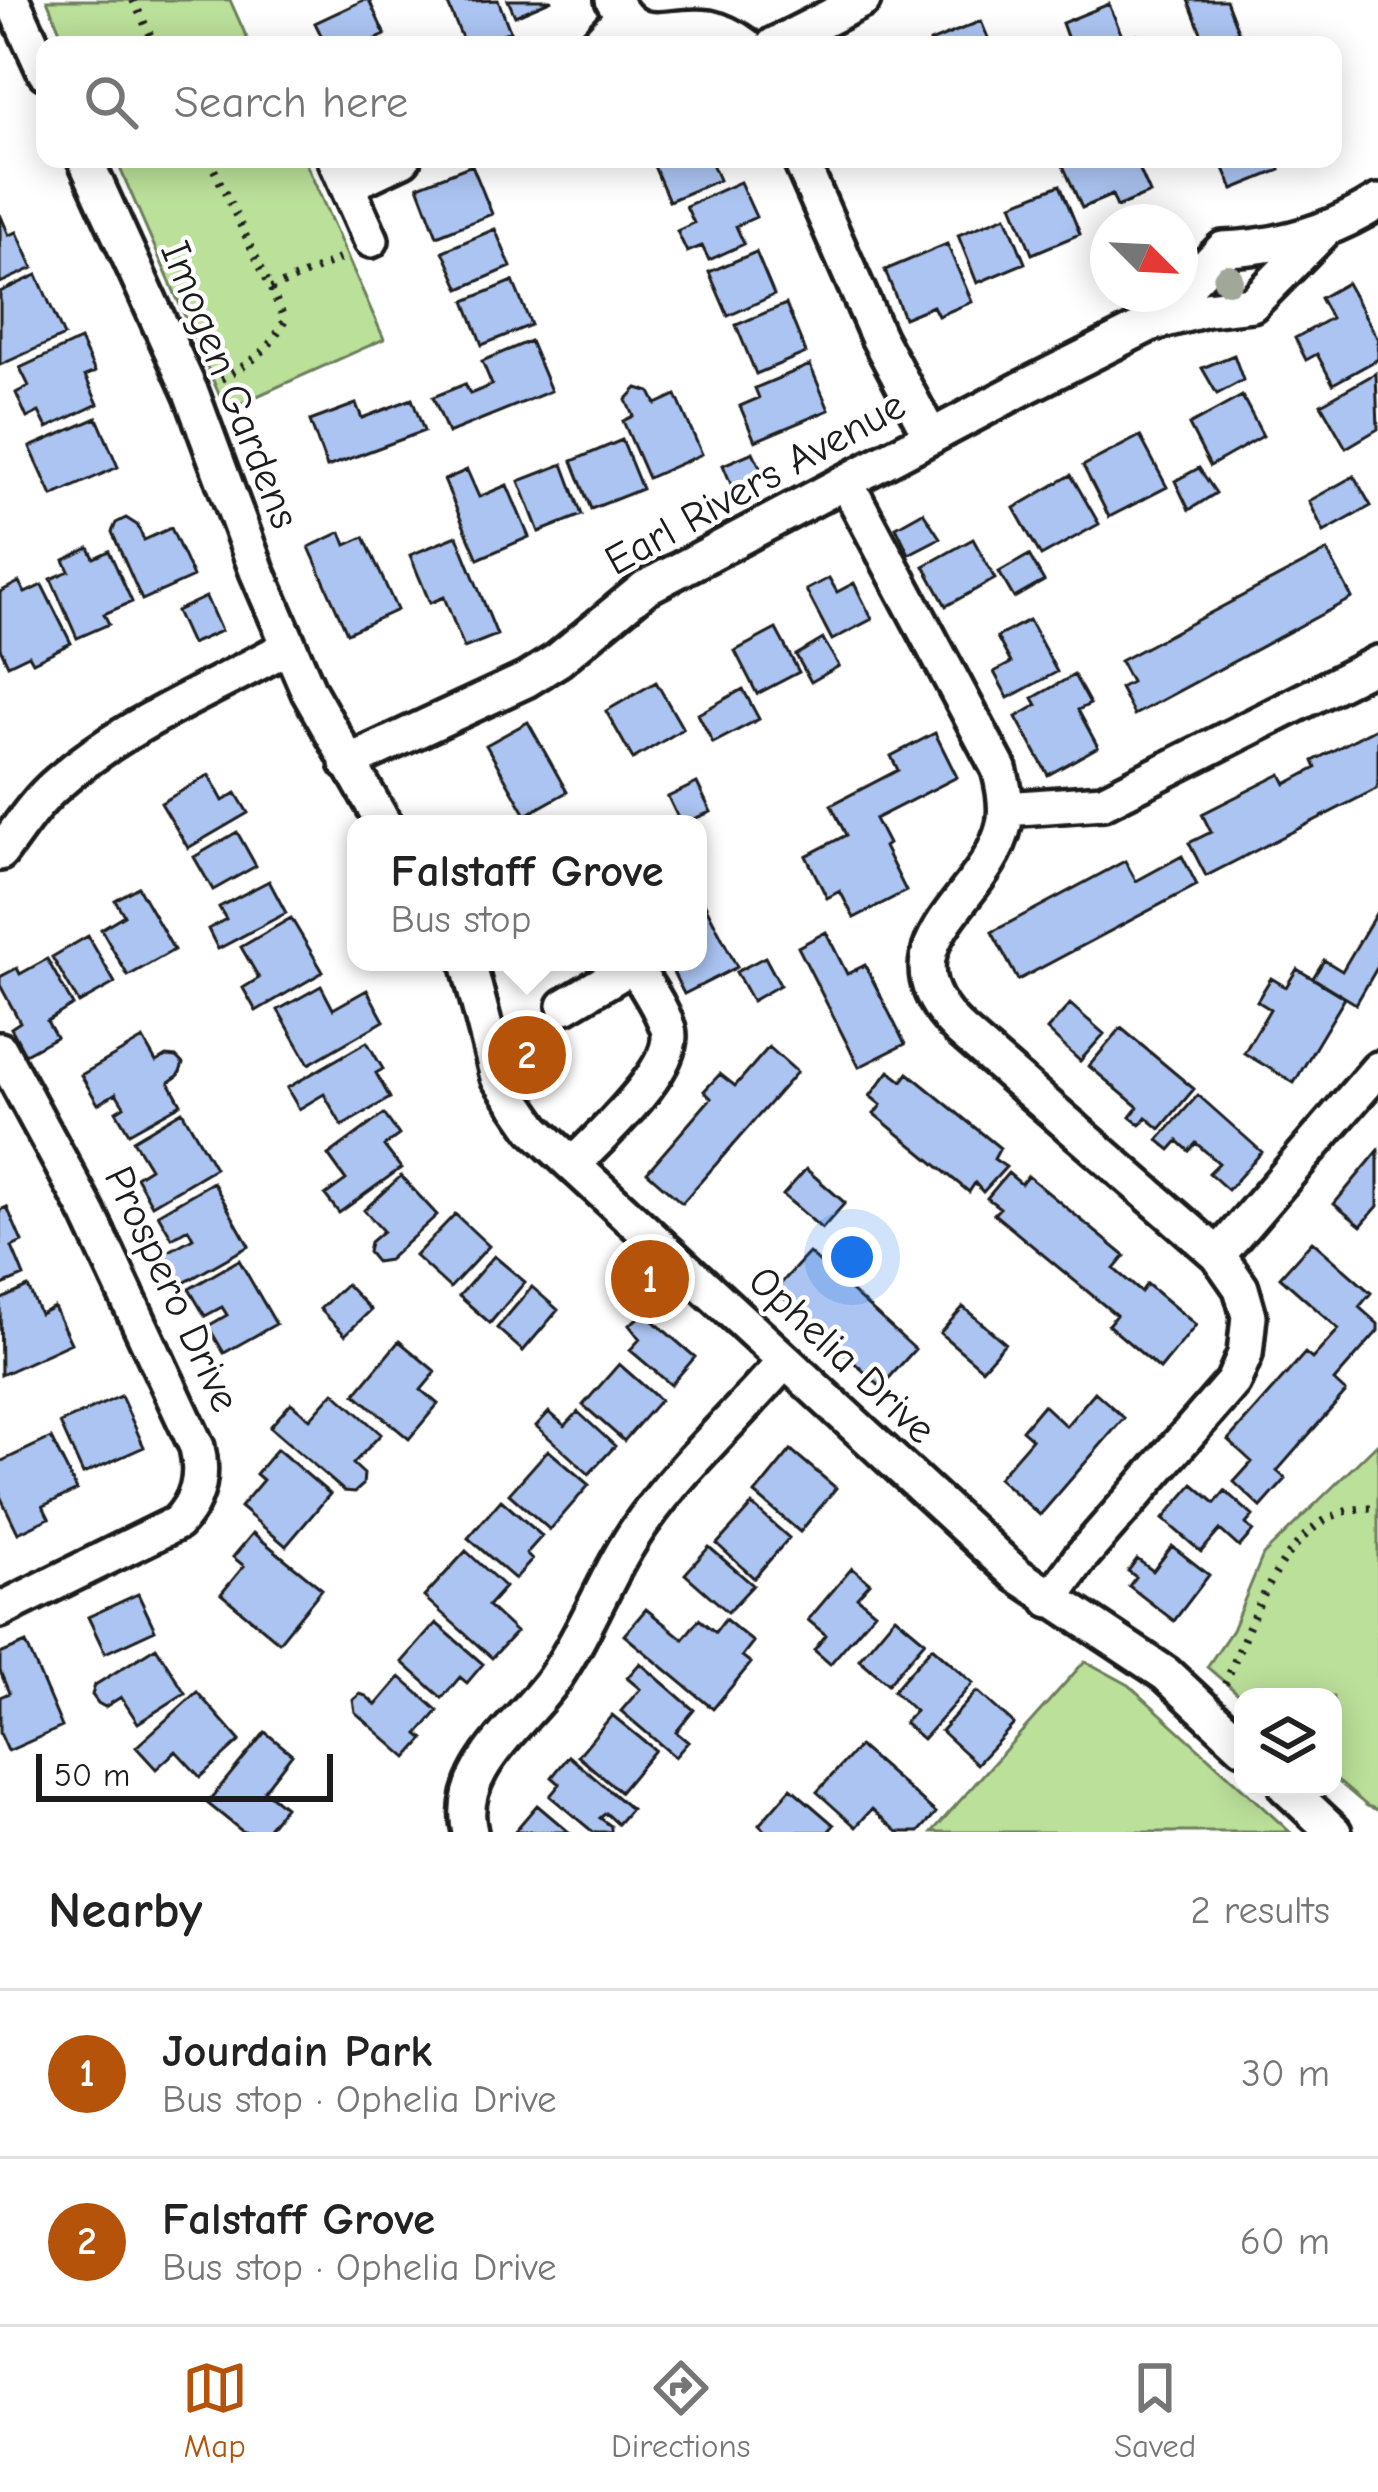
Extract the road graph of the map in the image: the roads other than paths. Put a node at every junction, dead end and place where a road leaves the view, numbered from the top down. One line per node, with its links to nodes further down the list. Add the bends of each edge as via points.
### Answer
1 (12, 0): 7 (street)
2 (863, 0): 6 (street)
3 (617, 8): 4 (street); 5 (street, via 646,31 713,29)
4 (601, 36)
5 (727, 36)
6 (792, 36)
7 (36, 52)
8 (89, 168): 17 (street, Imogen Gardens, via 192,395)
9 (804, 168): 15 (street)
10 (341, 172): 13 (street)
11 (1378, 202): 12 (street, Earl Rivers Avenue)
12 (1324, 231): 14 (street, Earl Rivers Avenue, via 1252,304); 14 (street, Earl Rivers Avenue, via 1223,249)
13 (359, 248)
14 (1150, 324): 15 (street, Earl Rivers Avenue)
15 (931, 436): 16 (street, Earl Rivers Avenue)
16 (846, 482): 19 (street, Earl Rivers Avenue, via 645,588 526,680); 20 (street, via 999,769)
17 (289, 646): 19 (street); 22 (street, via 88,758 40,800)
18 (1378, 663): 20 (street, via 1103,802)
19 (347, 763): 21 (street)
20 (1006, 809): 30 (street, via 990,860 931,940 932,992 959,1029)
21 (379, 815)
22 (0, 853)
23 (471, 971): 29 (street, Ophelia Drive, via 504,1090)
24 (622, 971): 26 (street)
25 (637, 971): 29 (street, via 668,1028 665,1062)
26 (566, 1006)
27 (0, 1050): 33 (street, Prospero Drive, via 88,1214 201,1466 192,1504 177,1523)
28 (1378, 1069): 30 (street)
29 (573, 1165): 31 (street, Ophelia Drive)
30 (1218, 1256): 32 (street, via 1250,1316 1233,1382)
31 (784, 1363): 32 (street, Ophelia Drive); 36 (street, via 625,1548 554,1679 473,1780)
32 (1050, 1600): 34 (street, Ophelia Drive, via 1166,1673)
33 (0, 1610)
34 (1234, 1737)
35 (1296, 1796): 37 (street)
36 (470, 1832)
37 (1334, 1832)

